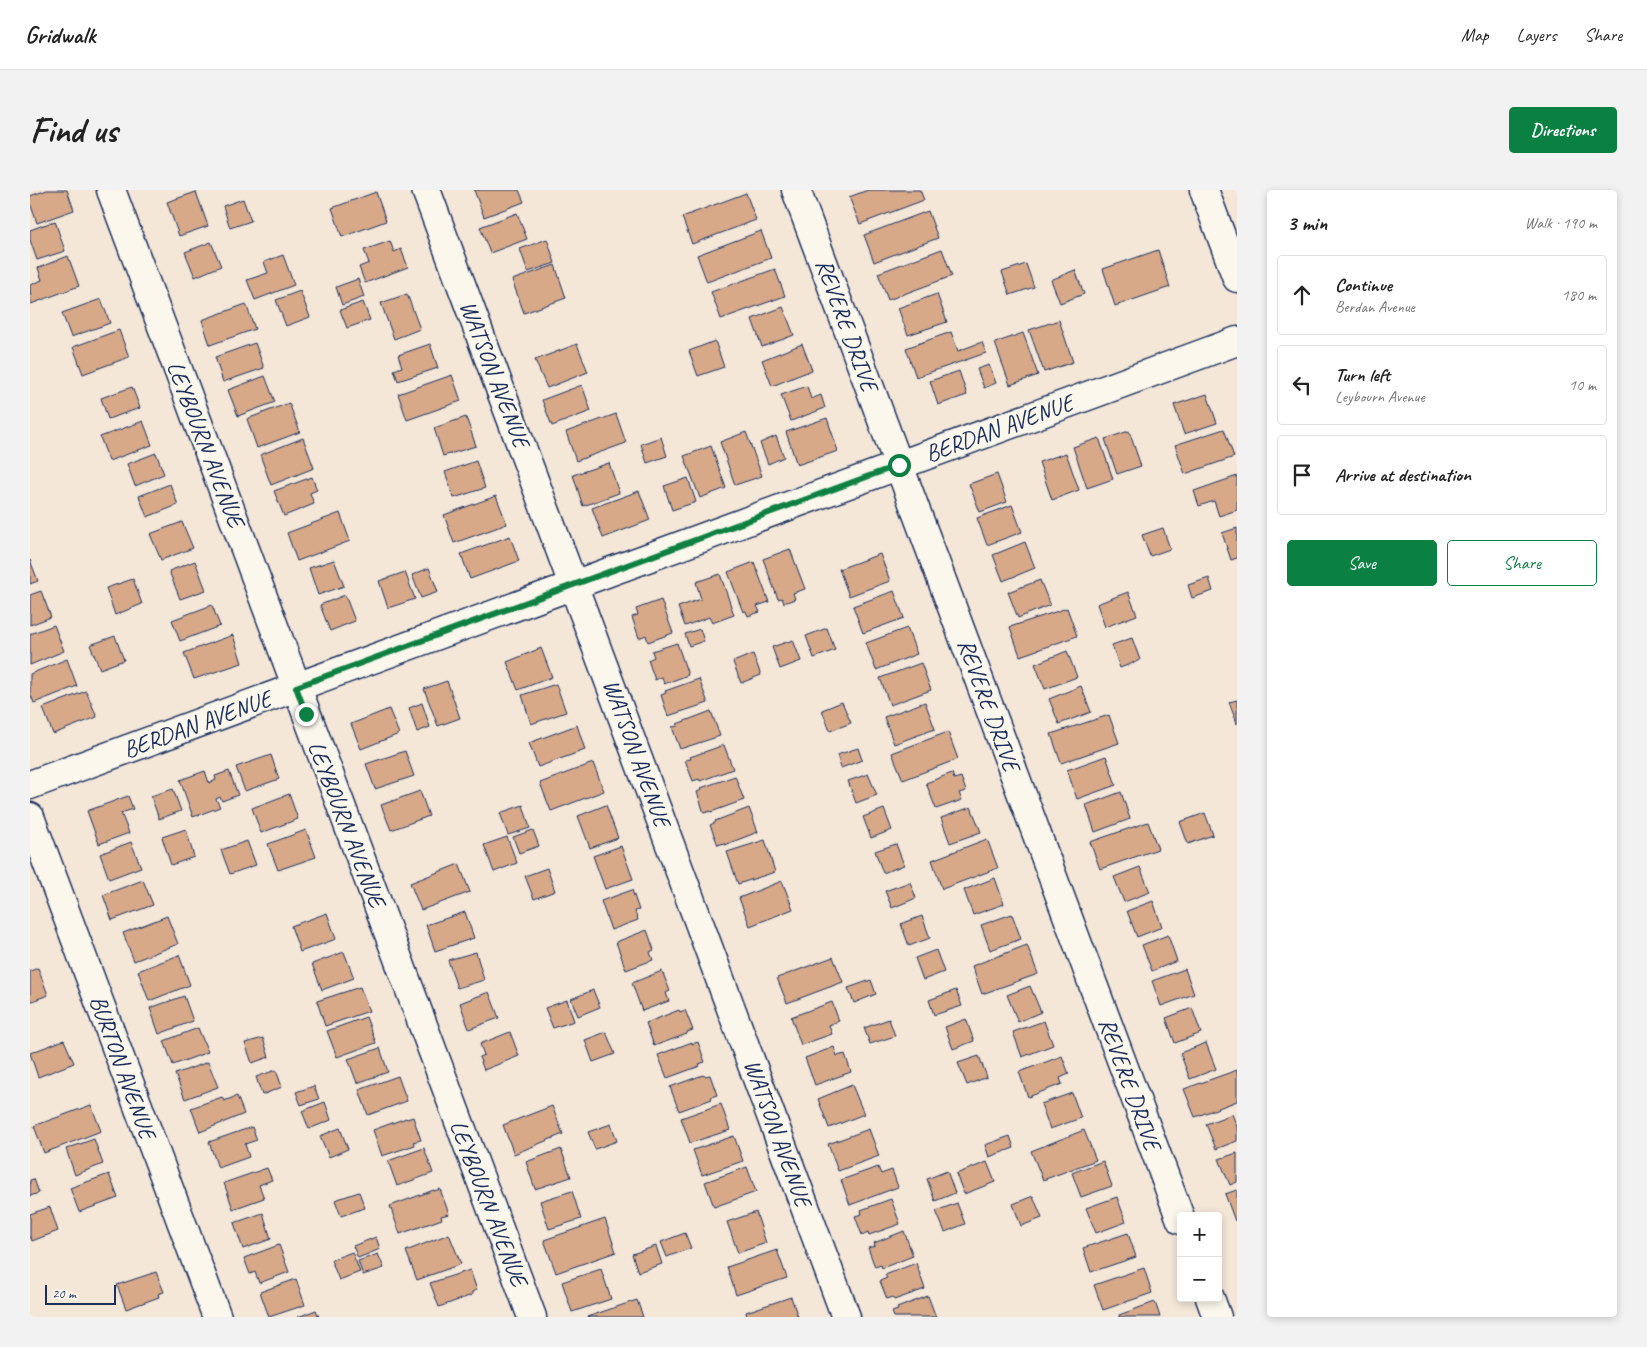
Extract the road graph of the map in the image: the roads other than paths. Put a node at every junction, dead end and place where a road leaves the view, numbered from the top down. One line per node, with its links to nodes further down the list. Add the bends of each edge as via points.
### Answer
1 (110, 190): 9 (street, LEYBOURN AVENUE)
2 (426, 190): 8 (street, WATSON AVENUE)
3 (796, 190): 7 (street, REVERE DRIVE)
4 (1204, 190): 5 (street)
5 (1237, 278)
6 (1237, 341): 7 (street, BERDAN AVENUE)
7 (899, 465): 8 (street, BERDAN AVENUE); 12 (street, REVERE DRIVE)
8 (574, 585): 9 (street, BERDAN AVENUE); 16 (street, WATSON AVENUE)
9 (296, 687): 10 (street, BERDAN AVENUE); 15 (street, LEYBOURN AVENUE)
10 (30, 785)
11 (30, 817): 14 (street, BURTON AVENUE)
12 (1178, 1212)
13 (1211, 1302): 17 (street)
14 (217, 1317)
15 (532, 1317)
16 (846, 1317)
17 (1217, 1317)

